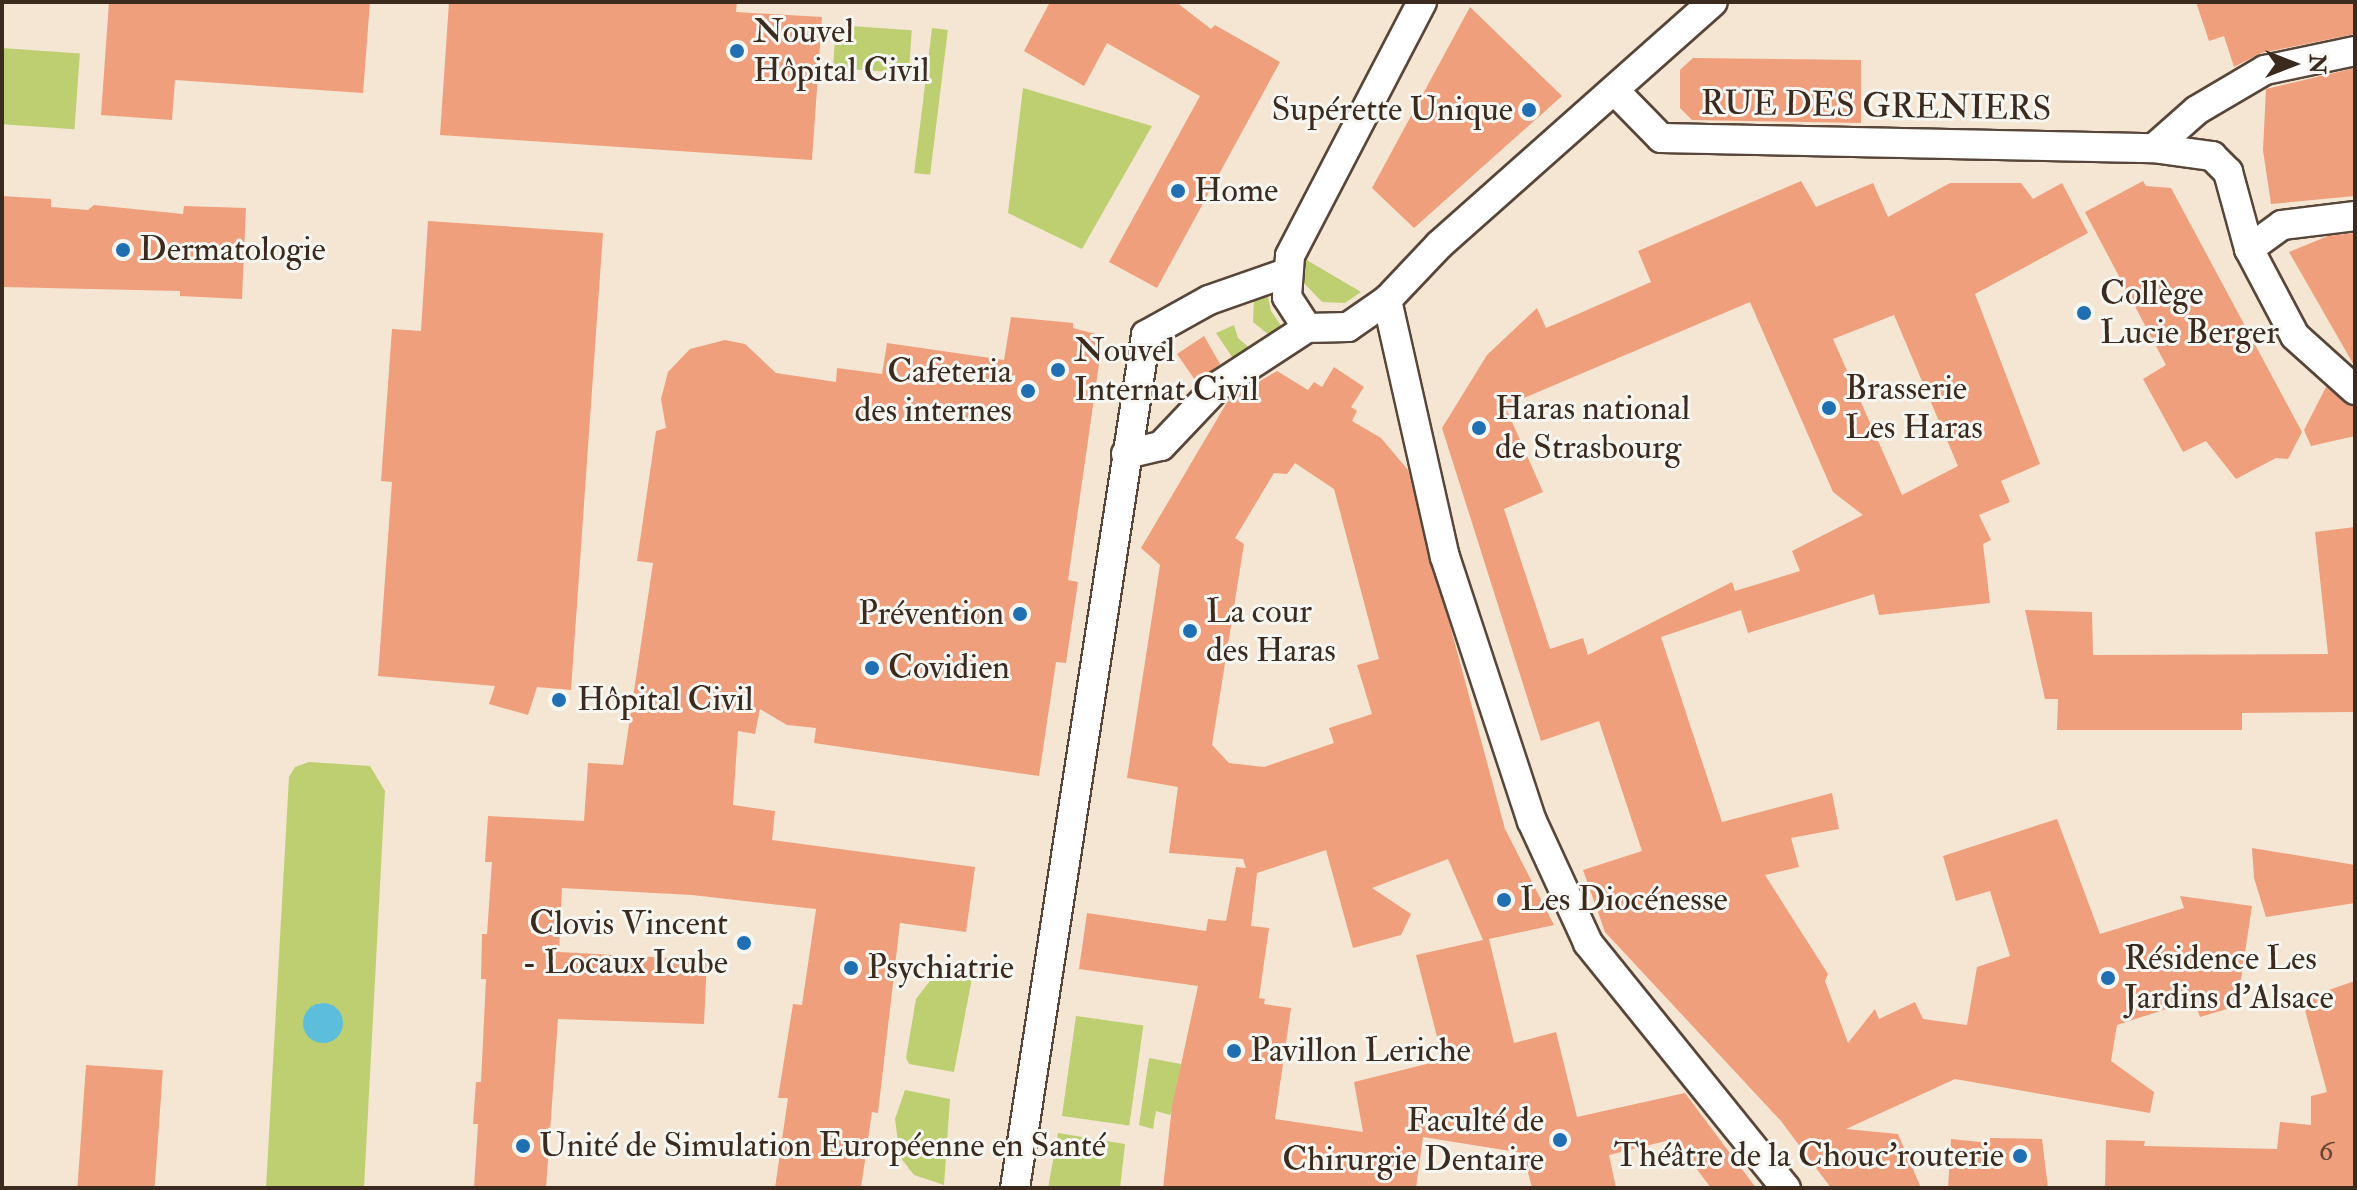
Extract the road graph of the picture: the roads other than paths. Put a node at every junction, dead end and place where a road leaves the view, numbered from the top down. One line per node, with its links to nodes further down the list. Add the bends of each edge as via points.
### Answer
1 (1422, 2): 8 (street, via 1297,241)
2 (1713, 2): 4 (street)
3 (2355, 51): 5 (street, via 2265,70 2197,110)
4 (1616, 92): 5 (street, RUE DES GRENIERS, via 1661,138); 9 (street, via 1439,245)
5 (2154, 148): 7 (street, RUE DES GRENIERS, via 2198,152 2222,163)
6 (2355, 216): 7 (street, via 2282,225)
7 (2249, 249): 11 (street, via 2295,336)
8 (1286, 273): 10 (street, via 1287,297); 12 (street, via 1209,300 1146,335)
9 (1387, 300): 10 (street, via 1348,327); 14 (street, via 1445,557 1532,821 1588,943)
10 (1307, 328): 12 (street, via 1218,386 1161,446)
11 (2355, 390)
12 (1126, 454): 13 (street)
13 (1015, 1188)
14 (1786, 1188)

